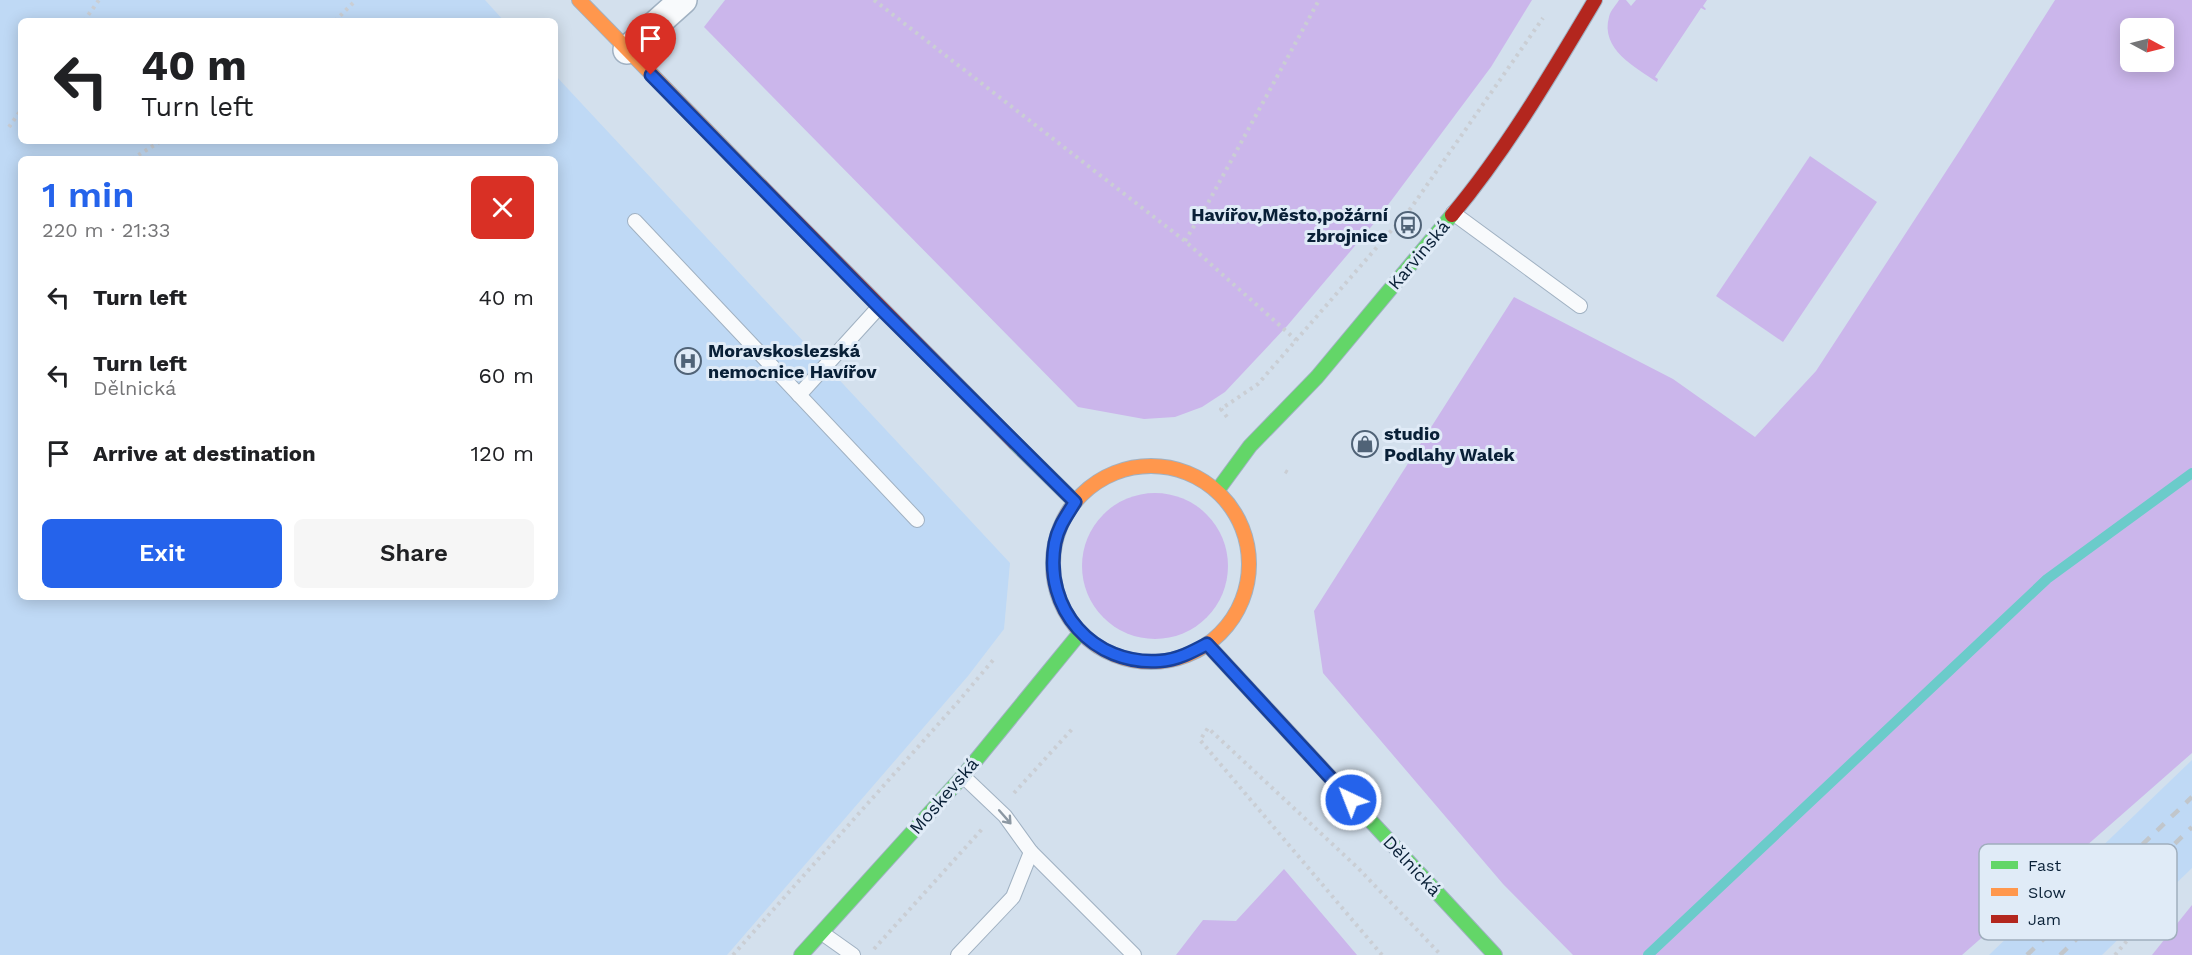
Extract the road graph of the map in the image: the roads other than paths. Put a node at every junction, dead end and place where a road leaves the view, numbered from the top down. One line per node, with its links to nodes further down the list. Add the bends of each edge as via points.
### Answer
1 (579, 0): 4 (street)
2 (683, 0): 4 (street)
3 (1595, 0): 5 (street, Karvinská, via 1549,78)
4 (627, 50): 8 (street)
5 (1453, 213): 7 (lane); 10 (street, Karvinská, via 1317,377 1250,446)
6 (635, 221): 9 (lane)
7 (1580, 306)
8 (879, 307): 9 (lane); 11 (street)
9 (798, 395): 12 (lane)
10 (1217, 491): 11 (street, via 1183,471 1144,466 1106,477); 14 (street, via 1232,507 1242,527 1249,570 1236,612 1224,630)
11 (1075, 502): 13 (street, via 1063,520 1053,563 1061,605)
12 (917, 520)
13 (1080, 633): 14 (street, via 1113,654 1137,661 1185,656); 15 (street, Moskevská)
14 (1207, 644): 22 (street, Dělnická)
15 (963, 776): 16 (lane, one-way to 16, via 999,810); 17 (street, Moskevská)
16 (1031, 852): 20 (lane, via 1013,897); 21 (lane)
17 (822, 933): 18 (street, Moskevská); 19 (lane)
18 (801, 955)
19 (853, 955)
20 (958, 955)
21 (1134, 955)
22 (1495, 955)

